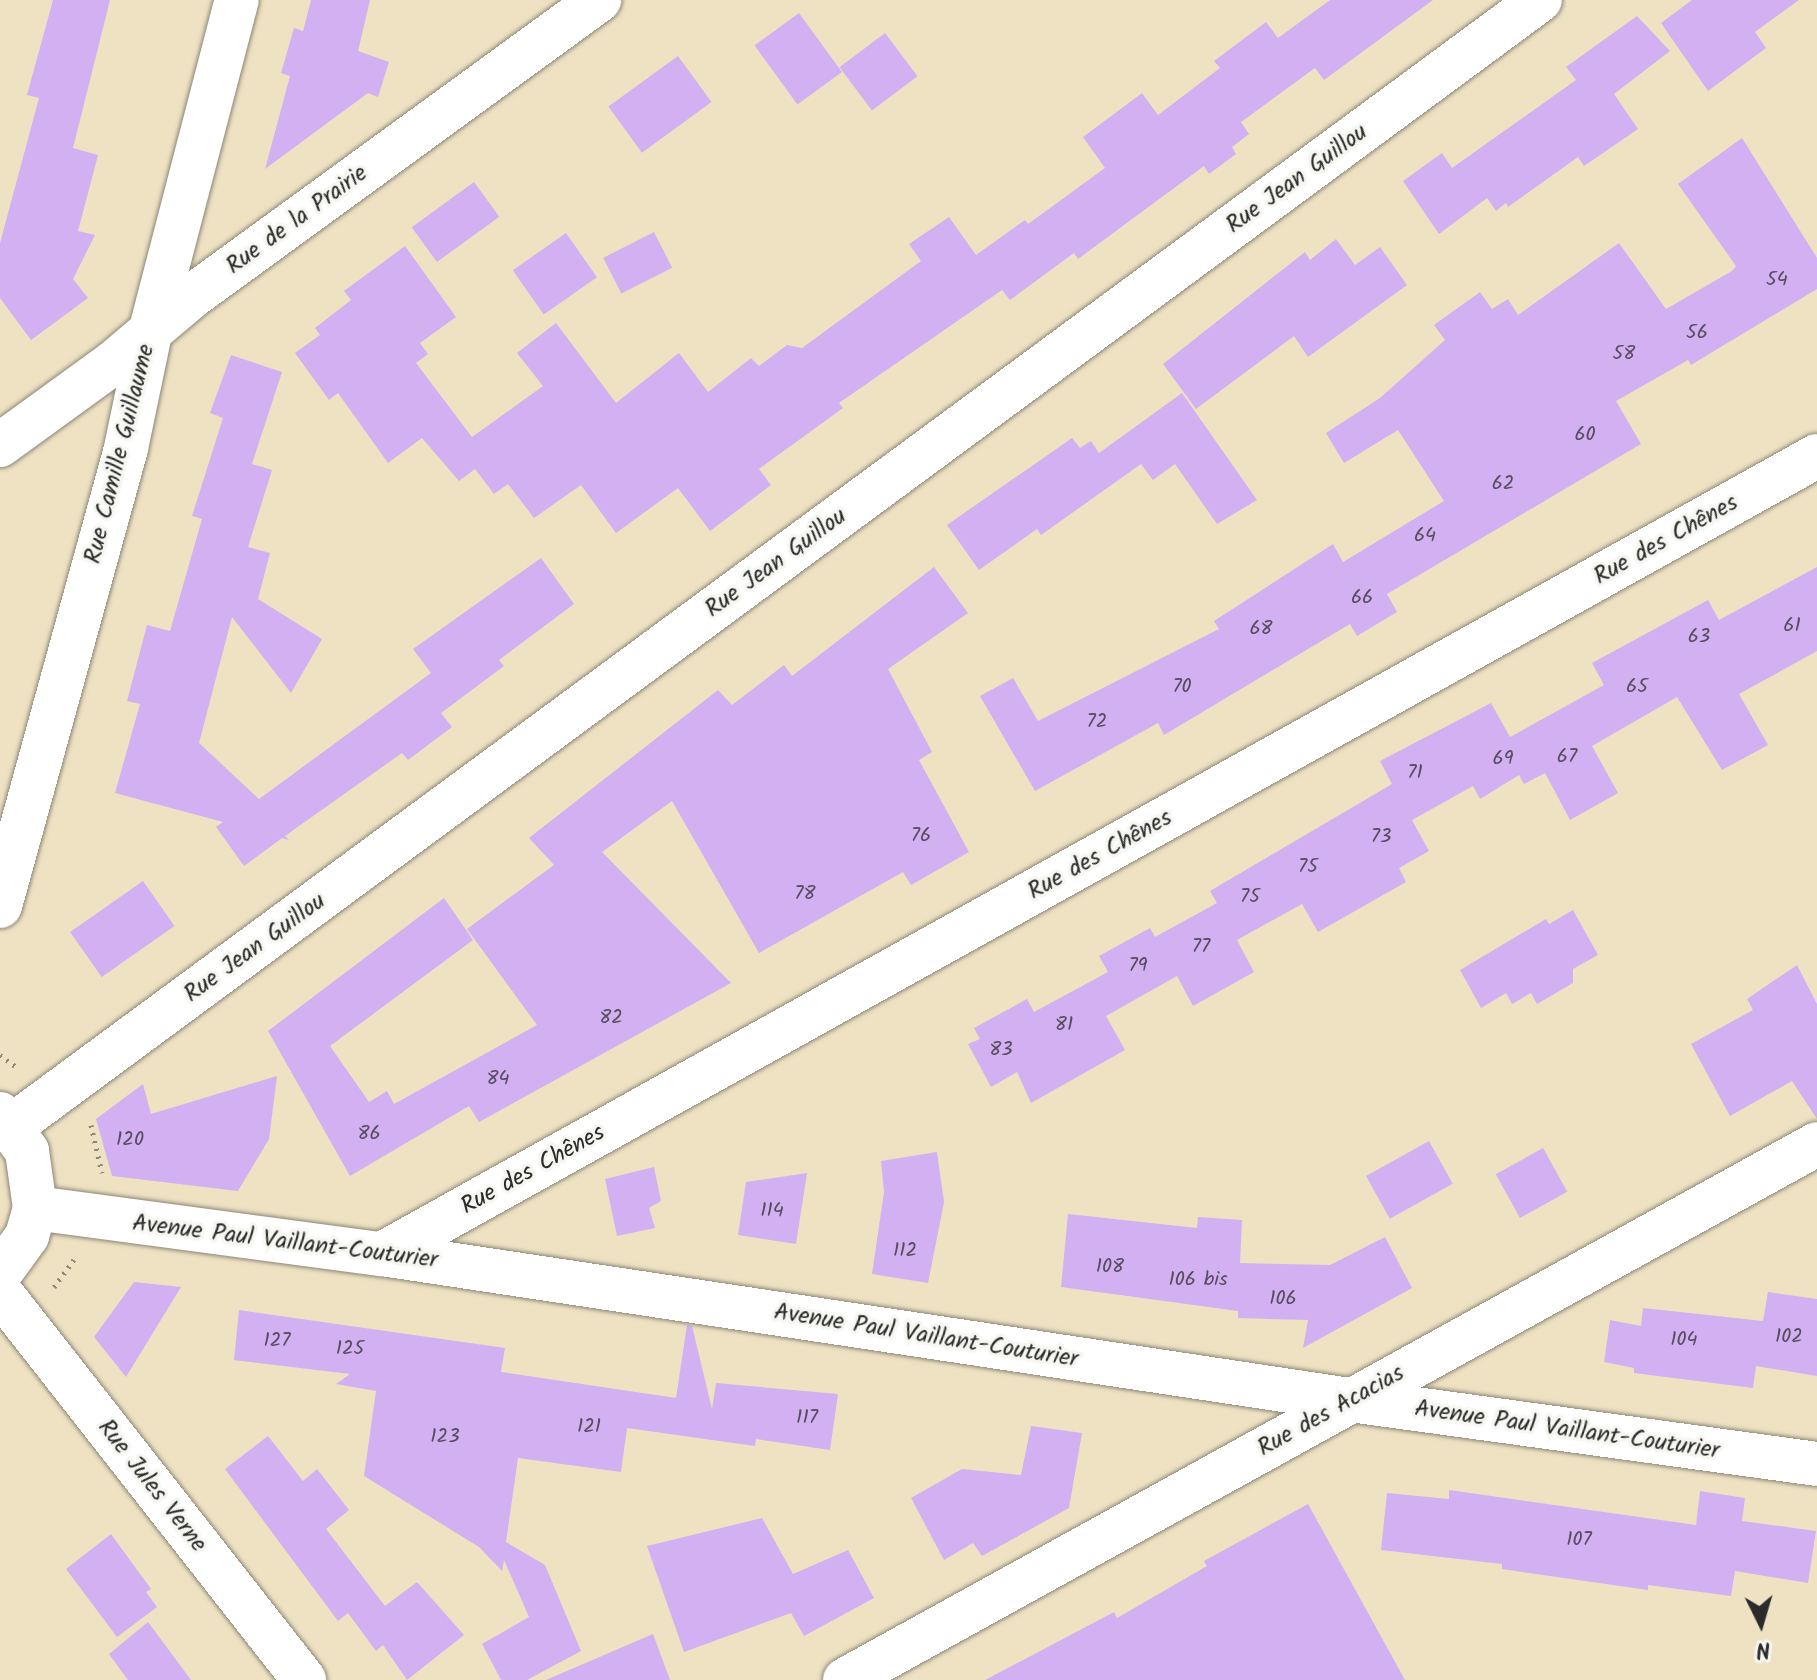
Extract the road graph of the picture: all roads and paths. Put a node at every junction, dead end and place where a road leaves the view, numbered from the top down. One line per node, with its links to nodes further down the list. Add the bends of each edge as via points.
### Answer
1 (237, 0): 4 (street, Rue Camille Guillaume)
2 (599, 0): 4 (street, Rue de la Prairie, via 191,297)
3 (1540, 0): 8 (street, Rue Jean Guillou)
4 (150, 333): 5 (street, Rue de la Prairie); 7 (street, Rue Camille Guillaume, via 126,448)
5 (0, 445)
6 (1817, 456): 11 (street, Rue des Chênes)
7 (0, 906)
8 (6, 1120): 10 (street, via 27,1151)
9 (1817, 1144): 14 (street, Rue des Acacias)
10 (35, 1208): 11 (street, Avenue Paul Vaillant-Couturier); 12 (street, via 27,1236)
11 (382, 1254): 14 (street, Avenue Paul Vaillant-Couturier)
12 (0, 1273)
13 (0, 1292): 16 (street, Rue Jules Verne)
14 (1350, 1400): 15 (street, Avenue Paul Vaillant-Couturier); 17 (street, Rue des Acacias)
15 (1817, 1464)
16 (304, 1680)
17 (845, 1680)

